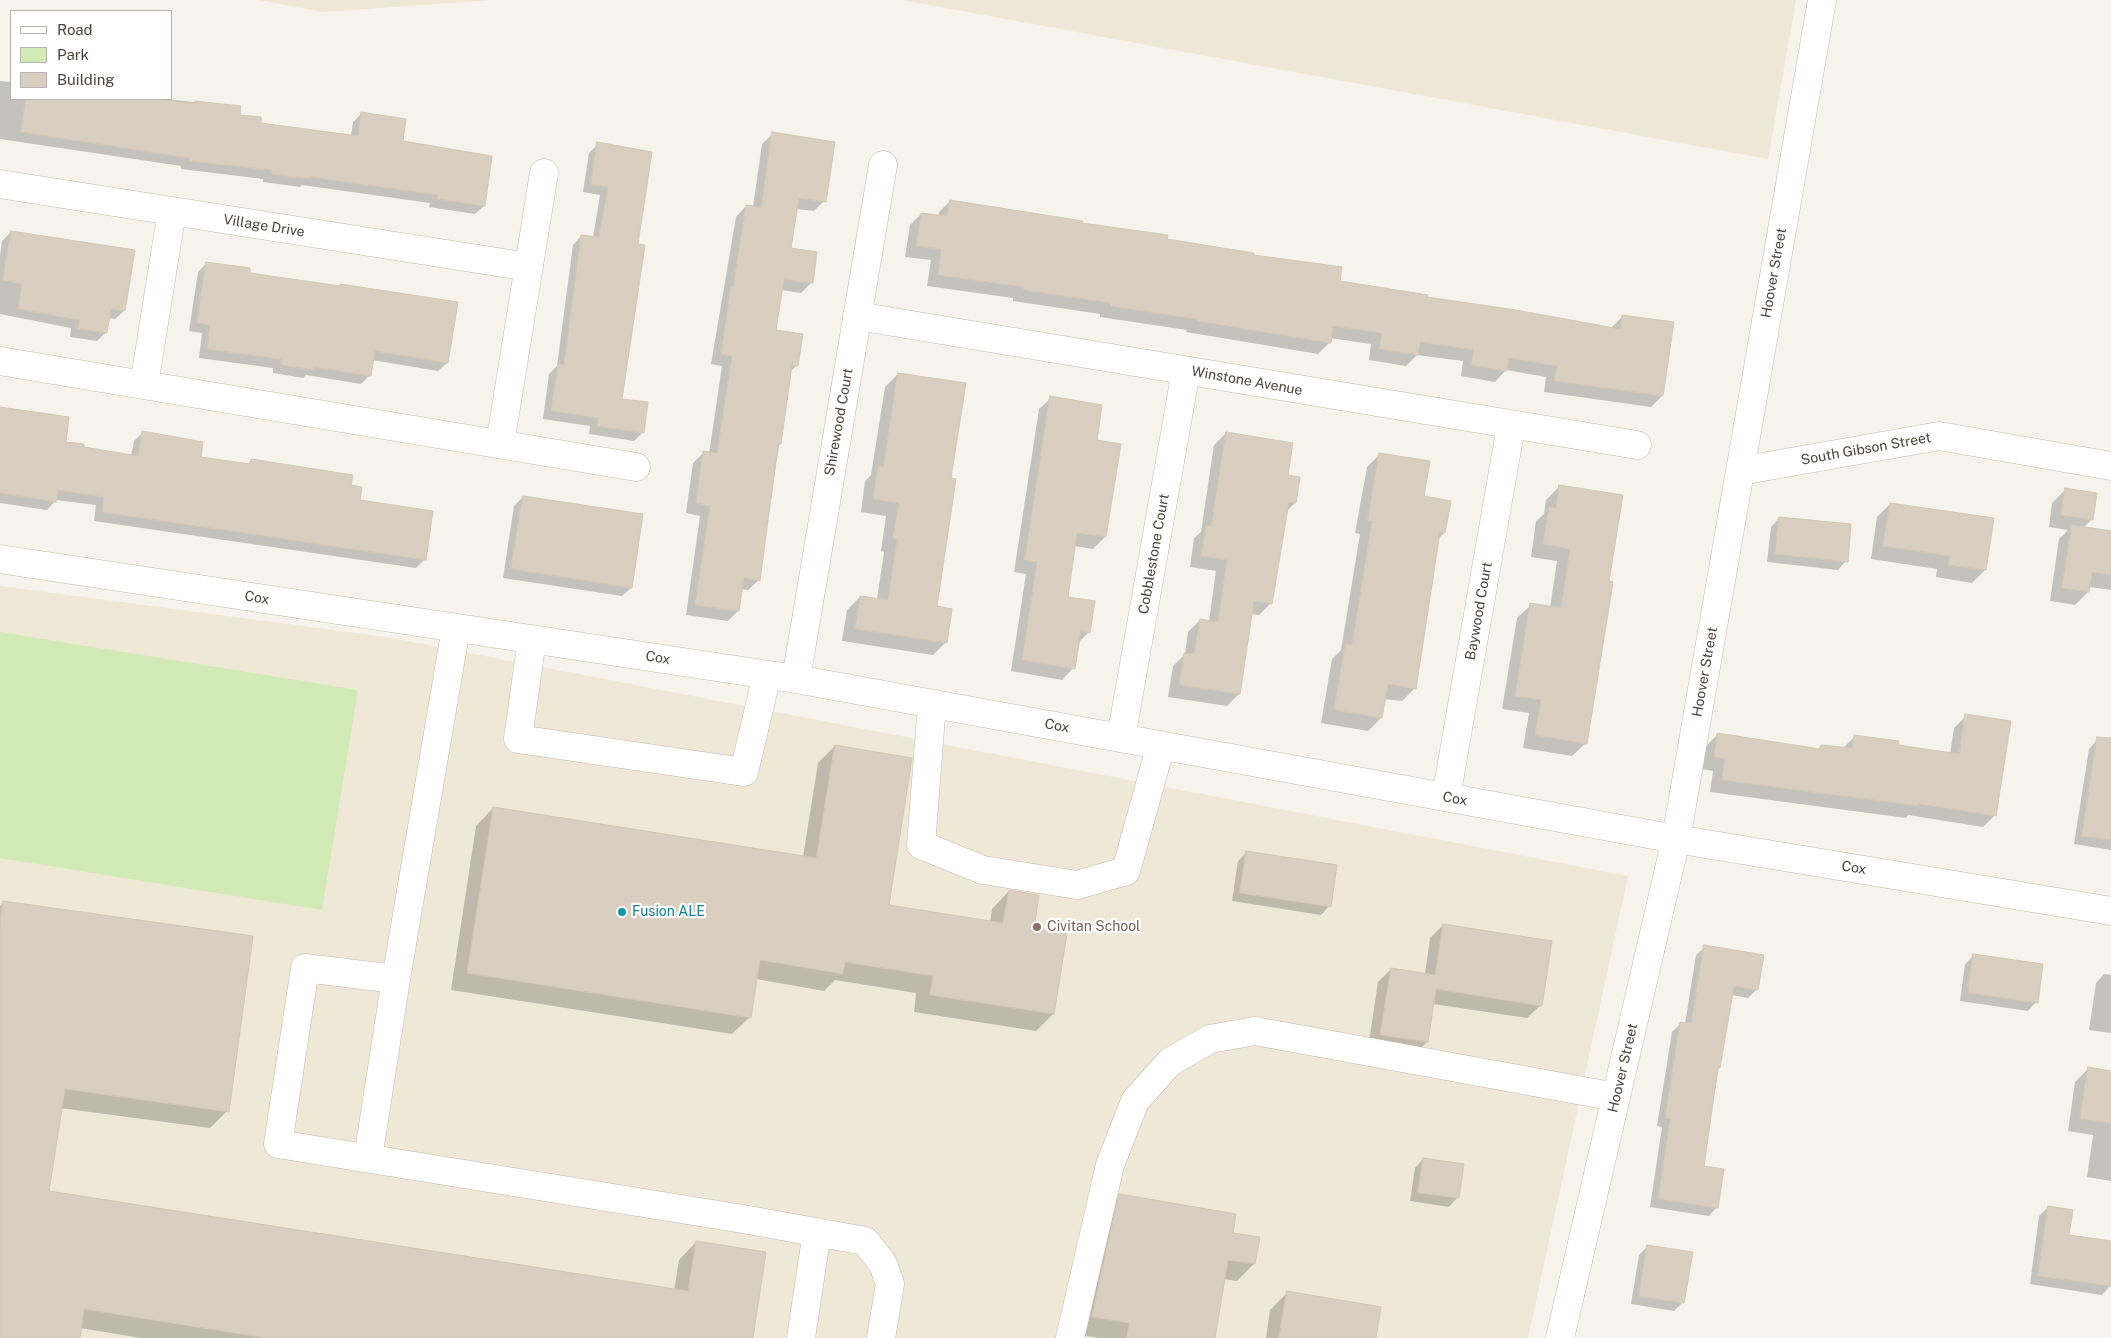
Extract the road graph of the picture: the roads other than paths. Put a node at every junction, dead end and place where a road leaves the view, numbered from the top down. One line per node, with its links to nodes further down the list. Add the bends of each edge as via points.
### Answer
1 (1822, 0): 16 (street, Hoover Street)
2 (882, 165): 7 (street, Shirewood Court)
3 (544, 173): 6 (street)
4 (0, 184): 5 (street, Village Drive)
5 (172, 211): 6 (street, Village Drive); 10 (street)
6 (529, 267): 12 (street)
7 (857, 316): 9 (street, Winstone Avenue); 21 (street, Shirewood Court)
8 (0, 361): 10 (street)
9 (1186, 371): 11 (street, Winstone Avenue); 23 (street, Cobblestone Court)
10 (144, 385): 12 (street)
11 (1511, 426): 13 (street, Winstone Avenue); 25 (street, Baywood Court)
12 (500, 444): 15 (street)
13 (1637, 445)
14 (2111, 466): 16 (street, South Gibson Street, via 1939,436)
15 (636, 467)
16 (1740, 471): 26 (street, Hoover Street)
17 (0, 559): 18 (street, Cox)
18 (456, 628): 19 (street, Cox); 28 (street)
19 (532, 640): 20 (street, Cox); 20 (street, via 518,739 744,772)
20 (766, 675): 21 (street, Cox)
21 (796, 679): 22 (street, Cox)
22 (932, 704): 23 (street, Cox); 24 (street, via 921,845 983,870 1077,885 1126,871)
23 (1121, 738): 24 (street, Cox)
24 (1161, 745): 25 (street, Cox)
25 (1446, 797): 26 (street, Cox)
26 (1676, 839): 27 (street, Cox); 29 (street, Hoover Street)
27 (2111, 911)
28 (396, 979): 30 (street); 30 (street, via 305,968 278,1144)
29 (1616, 1096): 34 (street, via 1255,1031 1210,1039 1170,1062 1135,1101 1110,1165); 35 (street, Hoover Street)
30 (368, 1158): 31 (street)
31 (817, 1232): 32 (street); 33 (street, via 865,1241 883,1264 890,1284)
32 (800, 1338)
33 (881, 1338)
34 (1070, 1338)
35 (1560, 1338)

